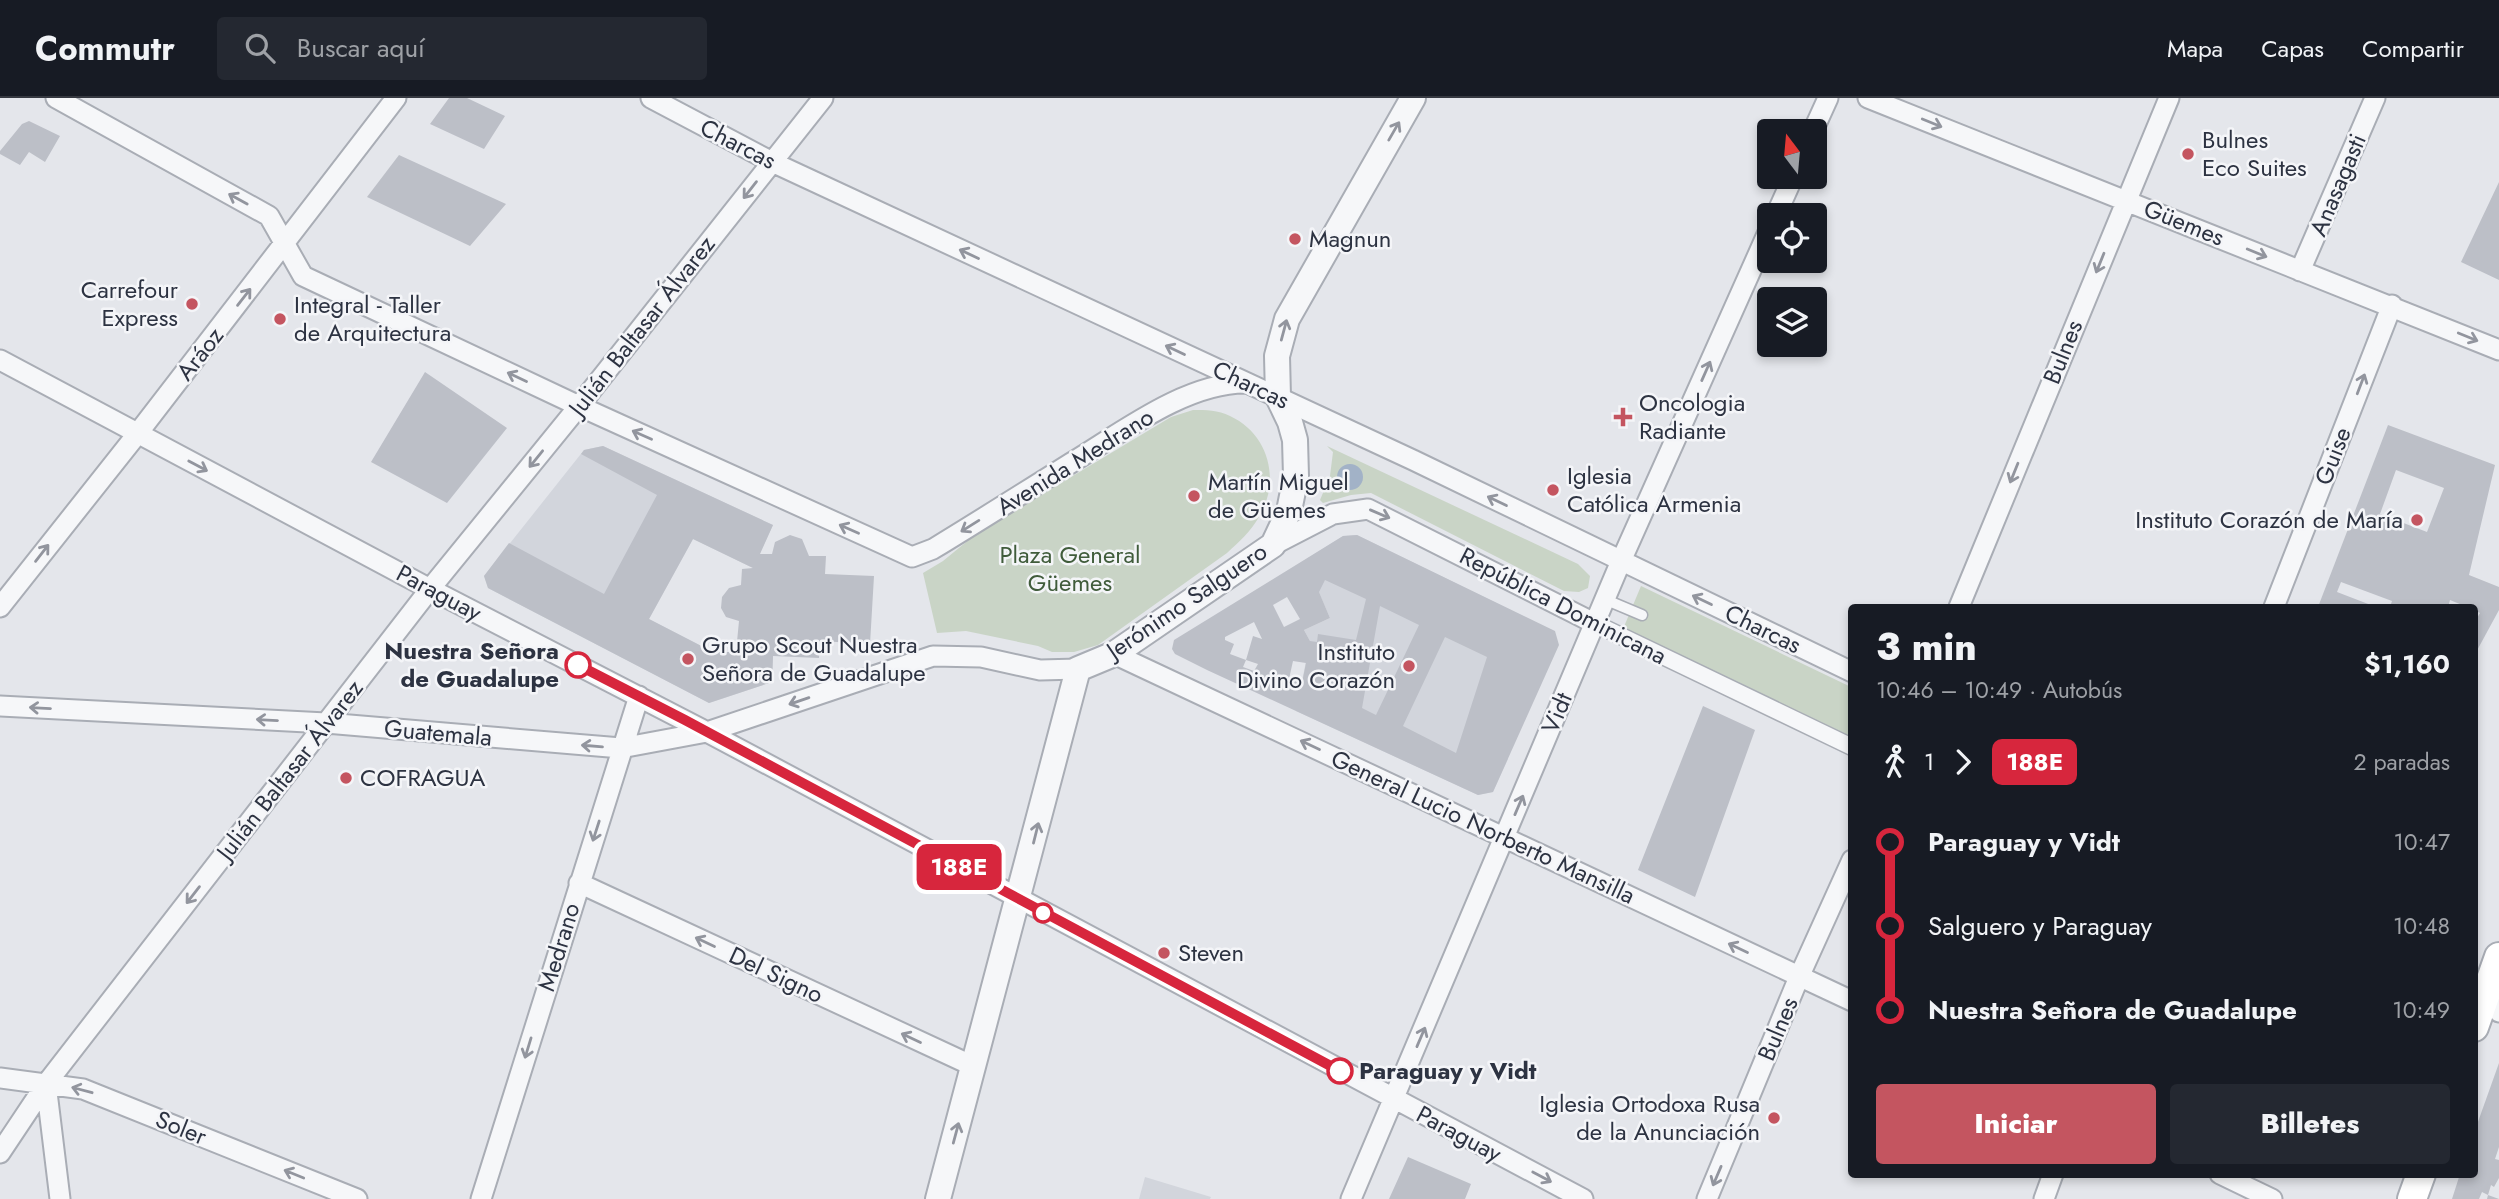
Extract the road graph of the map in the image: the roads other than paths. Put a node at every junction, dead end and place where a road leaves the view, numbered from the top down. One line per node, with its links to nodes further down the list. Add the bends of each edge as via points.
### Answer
1 (56, 98): 13 (street, one-way to 1, via 269,216)
2 (396, 98): 13 (street, Aráoz)
3 (651, 98): 11 (street, Charcas)
4 (823, 98): 11 (street, Julián Baltasar Álvarez)
5 (1413, 98): 20 (street, Jerónimo Salguero, one-way to 5, via 1277,356 1287,319)
6 (1828, 98): 10 (street)
7 (1868, 98): 12 (street, Güemes, one-way to 12)
8 (2169, 98): 12 (street, Bulnes)
9 (2375, 98): 15 (street, Anasagasti)
10 (1818, 119)
11 (772, 162): 19 (street, Charcas, one-way to 11); 21 (street, Julián Baltasar Álvarez, one-way to 21)
12 (2126, 200): 15 (street, Güemes, one-way to 15); 27 (street, Bulnes, one-way to 27)
13 (285, 244): 21 (street, one-way to 13, via 303,276); 22 (street, Aráoz, one-way to 13)
14 (1757, 257): 24 (street, Vidt, one-way to 14)
15 (2300, 271): 16 (street, Güemes)
16 (2392, 305): 17 (street, Güemes, one-way to 17); 28 (street, Guise, one-way to 16)
17 (2499, 349)
18 (0, 360): 22 (street, Paraguay)
19 (1245, 383): 20 (street, Charcas); 21 (street, Avenida Medrano, one-way to 21, via 1208,388 1151,414 933,549 912,557)
20 (1278, 397): 23 (street, Jerónimo Salguero, via 1290,422 1297,457 1289,511); 24 (street, Charcas, one-way to 20)
21 (579, 406): 25 (street, Julián Baltasar Álvarez, one-way to 25)
22 (138, 433): 25 (street, Paraguay, one-way to 25); 29 (street, Aráoz, one-way to 22)
23 (1273, 545): 31 (street, República Dominicana, one-way to 31, via 1333,514 1368,509); 32 (street, Jerónimo Salguero)
24 (1621, 561): 26 (street, Vidt); 34 (street, Charcas, one-way to 24)
25 (430, 589): 35 (street, Paraguay); 37 (street, Julián Baltasar Álvarez)
26 (1604, 599): 30 (lane); 31 (street, Vidt)
27 (1960, 604)
28 (2275, 604)
29 (0, 607)
30 (1642, 615)
31 (1594, 623): 39 (street, República Dominicana); 41 (street, Vidt, one-way to 31)
32 (1114, 654): 33 (street, Jerónimo Salguero); 41 (street, General Lucio Norberto Mansilla, one-way to 32)
33 (1079, 669): 38 (street, one-way to 38, via 1040,670 981,657 933,656); 44 (street, Jerónimo Salguero, one-way to 33)
34 (1848, 670)
35 (639, 696): 38 (street, Paraguay); 40 (street, Medrano)
36 (0, 706): 37 (street, Guatemala, one-way to 36)
37 (326, 723): 40 (street, Guatemala, one-way to 37); 51 (street, Julián Baltasar Álvarez, one-way to 51)
38 (707, 732): 40 (street, Guatemala); 44 (street, Paraguay)
39 (1848, 745)
40 (621, 748): 43 (street, Medrano, one-way to 43)
41 (1505, 837): 46 (street, General Lucio Norberto Mansilla, one-way to 41); 52 (street, Vidt, one-way to 41)
42 (1848, 869): 46 (street, Bulnes)
43 (579, 883): 49 (street, Del Signo, one-way to 43); 59 (street, Medrano, one-way to 59)
44 (1019, 899): 49 (street, Jerónimo Salguero); 52 (street, Paraguay)
45 (2499, 957): 48 (main road)
46 (1800, 977): 47 (street, General Lucio Norberto Mansilla); 63 (street, Bulnes, one-way to 63)
47 (1848, 999)
48 (2481, 1007)
49 (973, 1066): 60 (street, Jerónimo Salguero, one-way to 49)
50 (0, 1078): 51 (street, Soler)
51 (46, 1084): 53 (street, Julián Baltasar Álvarez); 57 (street); 58 (street, Soler, one-way to 51, via 83,1089)
52 (1394, 1100): 61 (street, Vidt); 62 (street, Paraguay, one-way to 62)
53 (0, 1153)
54 (2052, 1178): 64 (street)
55 (2228, 1178): 65 (street)
56 (2420, 1178): 66 (main road)
57 (61, 1199)
58 (357, 1199)
59 (481, 1199)
60 (938, 1199)
61 (1351, 1199)
62 (1583, 1199)
63 (1707, 1199)
64 (2044, 1199)
65 (2272, 1199)
66 (2412, 1199)

